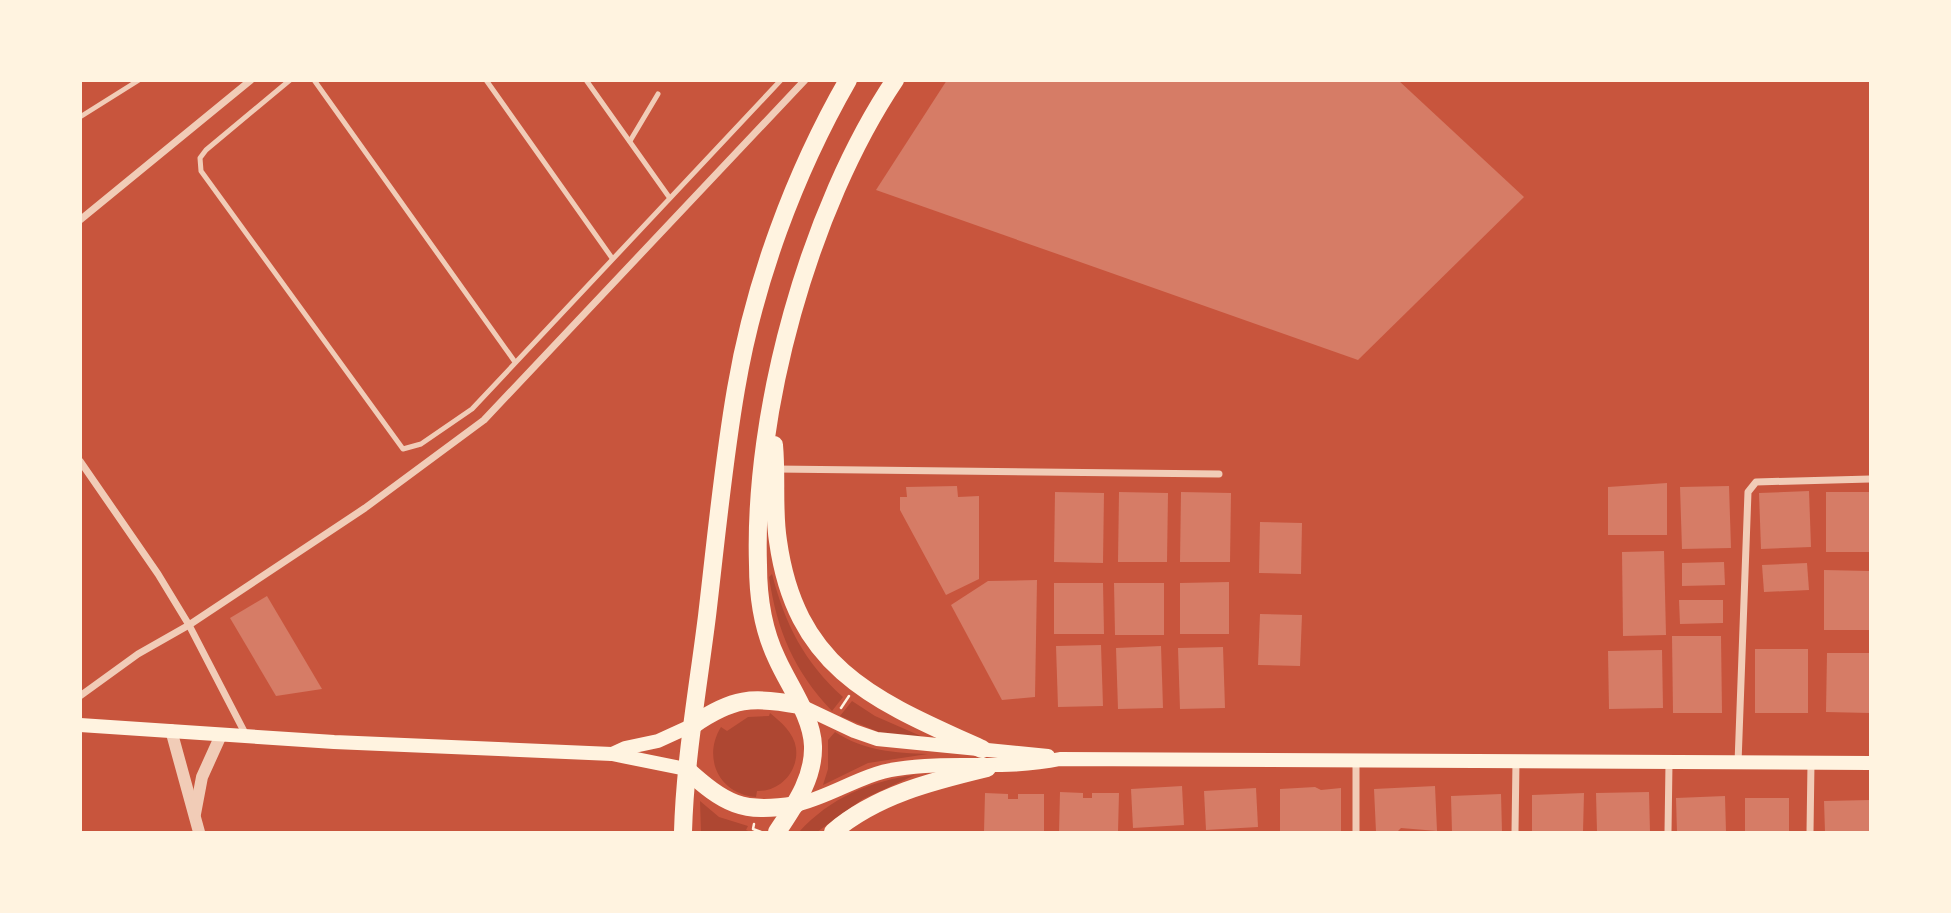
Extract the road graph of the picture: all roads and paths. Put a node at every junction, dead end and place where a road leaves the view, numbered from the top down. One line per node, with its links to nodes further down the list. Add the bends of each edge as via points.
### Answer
1 (139, 80): 12 (lane)
2 (251, 80): 15 (street)
3 (290, 80): 17 (lane, via 206,150 200,167 391,436 403,449 421,444 472,409)
4 (314, 80): 17 (lane)
5 (486, 80): 16 (lane)
6 (586, 80): 13 (lane)
7 (780, 80): 14 (lane)
8 (805, 80): 23 (street, via 484,420 365,508)
9 (848, 80): 27 (highway, via 783,222 748,332 724,466)
10 (895, 80): 18 (highway, via 835,192 804,274)
11 (658, 94): 13 (lane)
12 (80, 117)
13 (630, 141): 14 (lane)
14 (670, 197): 16 (lane)
15 (80, 220)
16 (612, 258): 17 (lane)
17 (516, 362)
18 (771, 406): 20 (highway); 25 (highway, via 758,544 759,593 772,645)
19 (80, 461): 23 (street)
20 (776, 469): 21 (street); 31 (highway, via 782,569 818,648 856,686)
21 (1219, 474)
22 (1871, 479): 37 (street, via 1773,479 1756,482 1748,492)
23 (189, 625): 24 (street, via 138,654); 30 (street)
24 (80, 696)
25 (799, 705): 27 (highway, via 752,698); 31 (main road, via 877,739); 42 (highway, via 814,749)
26 (80, 725): 28 (main road)
27 (693, 725): 32 (main road); 41 (highway)
28 (171, 730): 29 (main road); 43 (street)
29 (221, 736): 30 (main road); 43 (street, via 202,776)
30 (247, 738): 32 (main road)
31 (982, 749): 33 (main road)
32 (612, 754): 41 (main road)
33 (1060, 759): 35 (main road); 40 (main road)
34 (1516, 761): 35 (main road); 36 (main road); 48 (street)
35 (1356, 762): 47 (street)
36 (1669, 762): 37 (main road); 49 (street)
37 (1738, 762): 38 (main road)
38 (1811, 763): 39 (main road); 50 (street)
39 (1871, 763)
40 (987, 768): 42 (main road, via 935,765 896,769); 46 (highway, via 930,781 859,813)
41 (686, 769): 42 (highway, via 736,806 758,810); 44 (highway)
42 (795, 805): 45 (highway)
43 (197, 827)
44 (683, 832)
45 (777, 832)
46 (833, 832)
47 (1356, 832)
48 (1515, 832)
49 (1668, 832)
50 (1810, 832)

